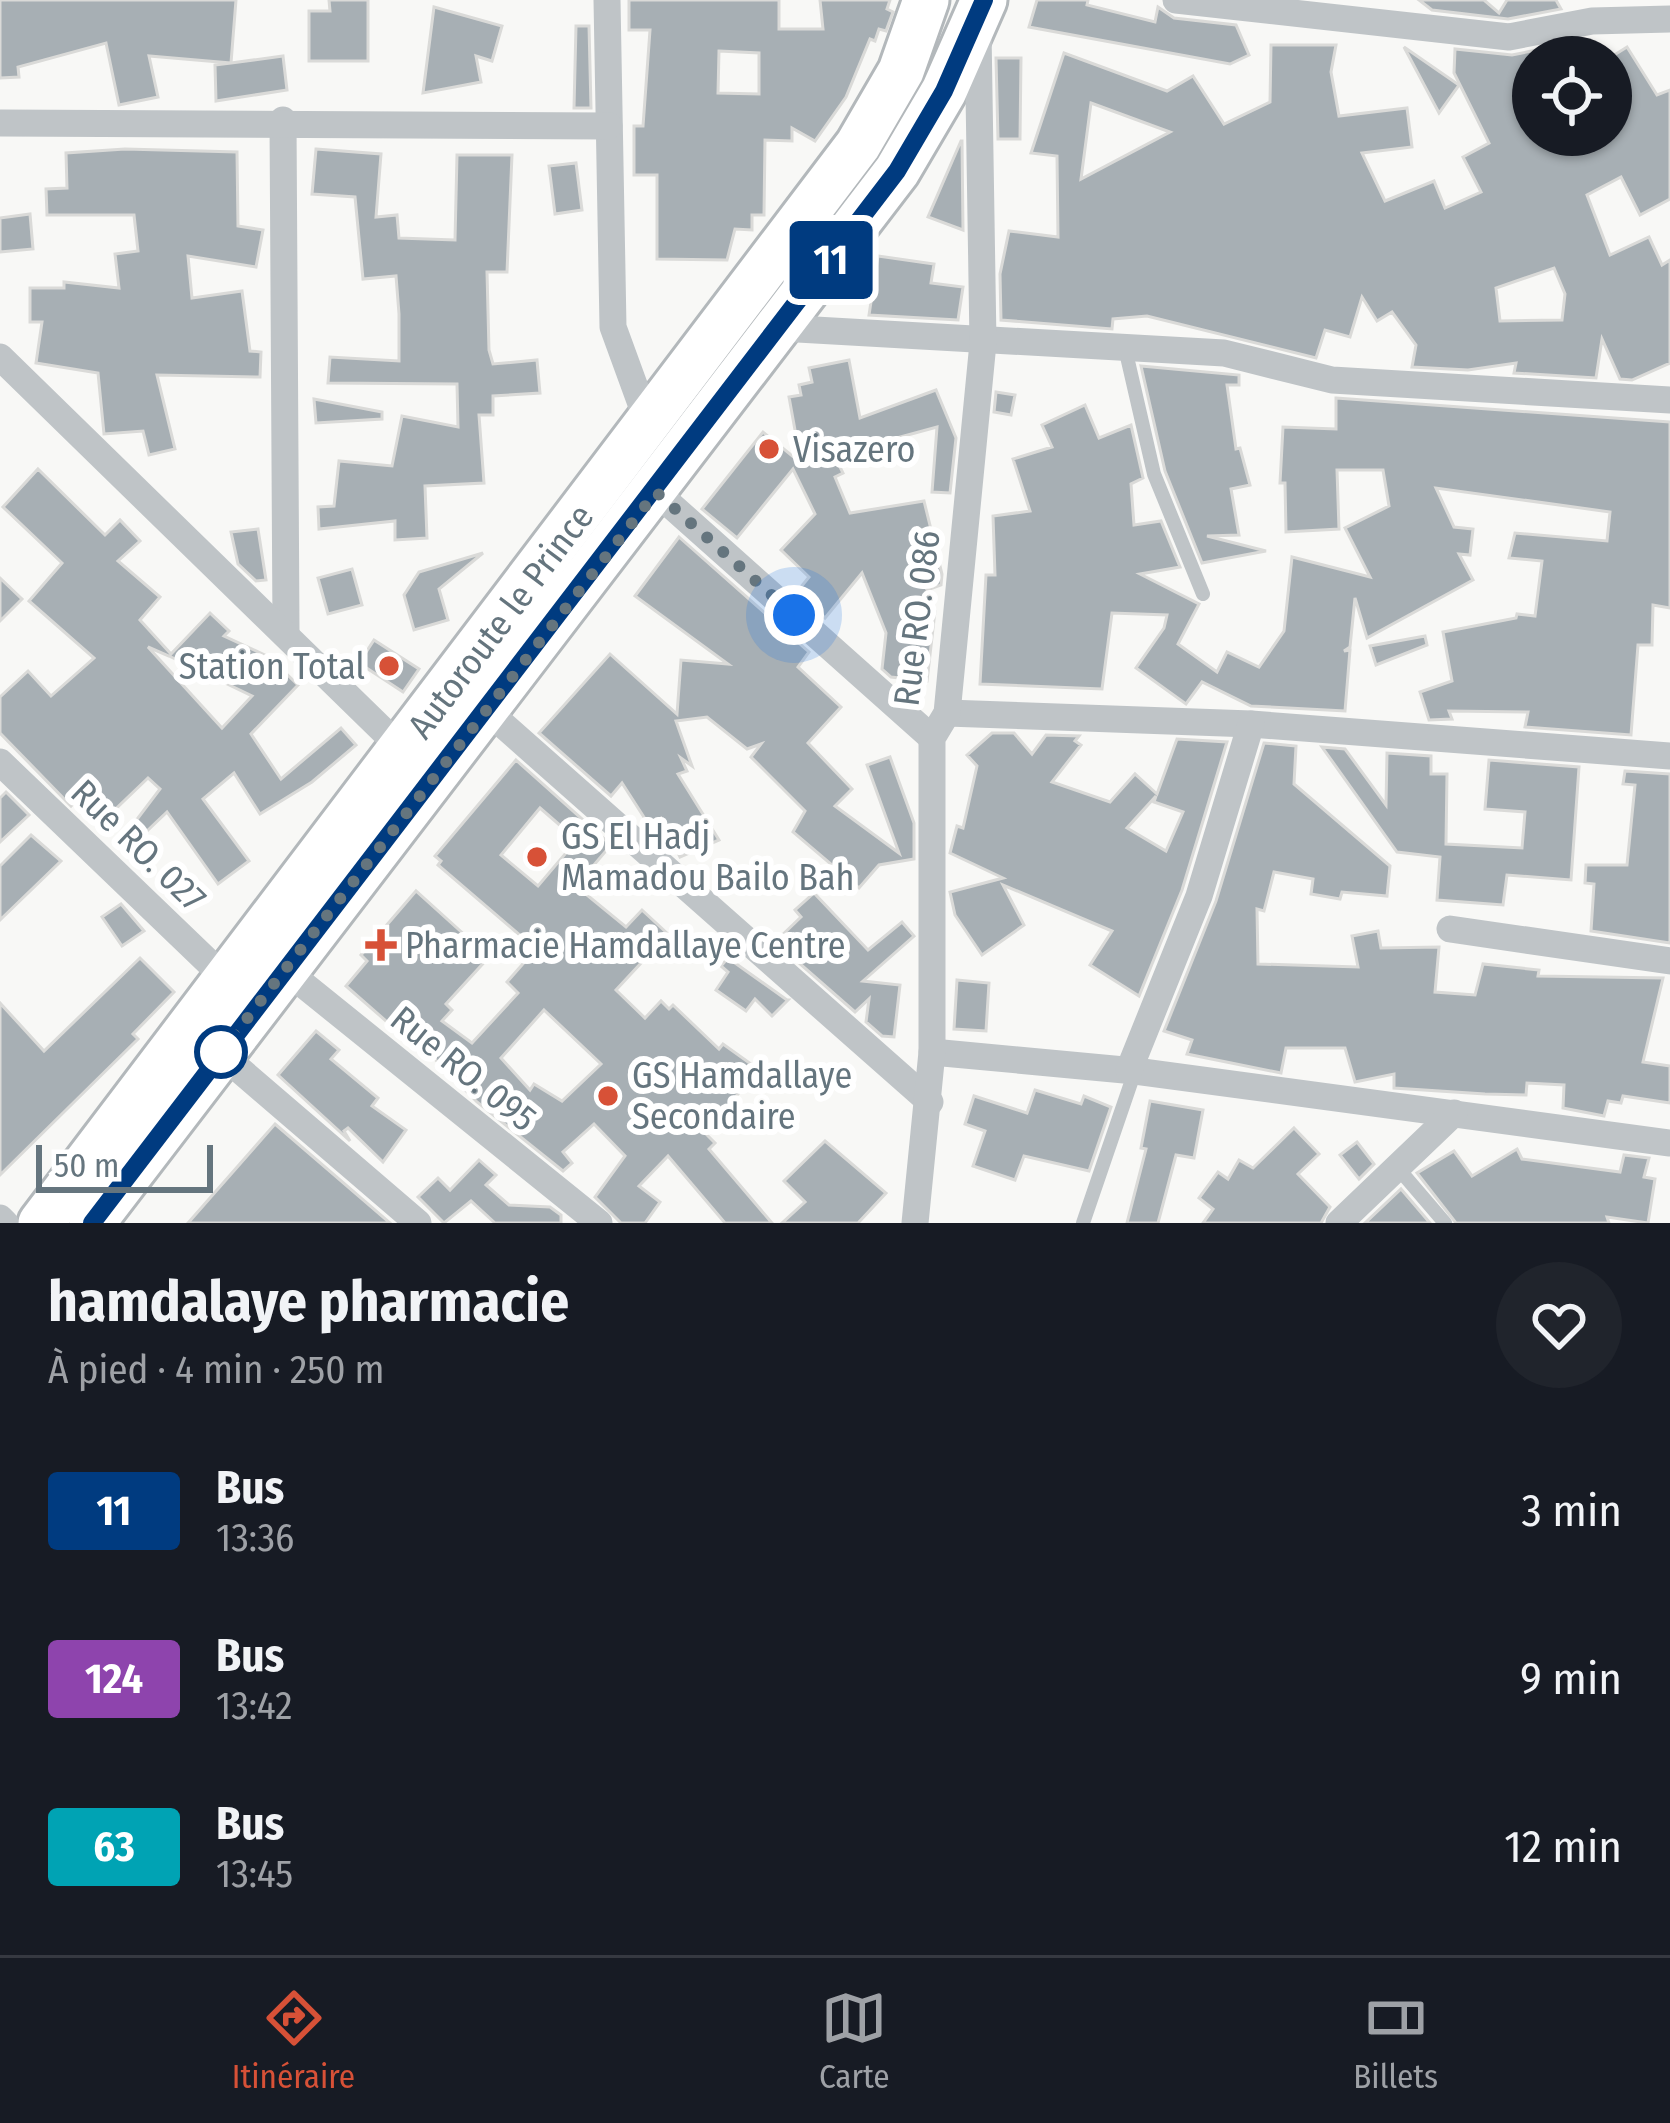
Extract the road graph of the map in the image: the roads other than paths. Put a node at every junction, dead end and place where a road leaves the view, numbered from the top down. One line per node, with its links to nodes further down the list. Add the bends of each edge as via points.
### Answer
1 (607, 0): 8 (street)
2 (926, 0): 14 (main road, Autoroute le Prince, via 901,71 858,146)
3 (1176, 0): 5 (street, via 1509,37 1592,21)
4 (981, 10): 9 (main road, Autoroute le Prince, via 897,171); 10 (street, Rue RO. 086)
5 (1670, 19)
6 (283, 120): 7 (street); 8 (street); 17 (street)
7 (0, 123)
8 (609, 126): 14 (street, via 614,327)
9 (780, 328): 10 (street); 15 (main road, Autoroute le Prince)
10 (982, 343): 11 (street); 19 (street, Rue RO. 086)
11 (1125, 348): 13 (street, via 1224,353 1332,380); 16 (lane, via 1154,474)
12 (0, 357): 17 (street)
13 (1670, 400)
14 (648, 422): 22 (main road, Autoroute le Prince)
15 (656, 492): 18 (main road, Autoroute le Prince); 21 (street)
16 (1203, 595)
17 (286, 630): 22 (street)
18 (485, 710): 27 (main road, Autoroute le Prince); 32 (street)
19 (947, 713): 20 (street); 21 (street, Rue RO. 086)
20 (1251, 724): 23 (street); 31 (street, via 1199,896)
21 (932, 738): 29 (street, Rue RO. 086)
22 (403, 750): 28 (main road, Autoroute le Prince)
23 (1670, 756)
24 (0, 762): 28 (street, Rue RO. 027)
25 (1450, 929): 26 (street)
26 (1670, 961)
27 (284, 969): 30 (main road, Autoroute le Prince); 39 (street, Rue RO. 095)
28 (227, 980): 37 (main road, Autoroute le Prince)
29 (932, 1052): 31 (street); 32 (street, Rue RO. 086)
30 (220, 1053): 36 (main road, Autoroute le Prince); 38 (street)
31 (1132, 1070): 33 (street); 41 (lane)
32 (930, 1102): 40 (street, Rue RO. 086)
33 (1454, 1113): 34 (street); 35 (street)
34 (1670, 1142)
35 (1397, 1167): 42 (street); 43 (lane)
36 (111, 1216)
37 (41, 1223)
38 (418, 1223)
39 (599, 1223)
40 (915, 1223)
41 (1083, 1223)
42 (1339, 1223)
43 (1445, 1223)

